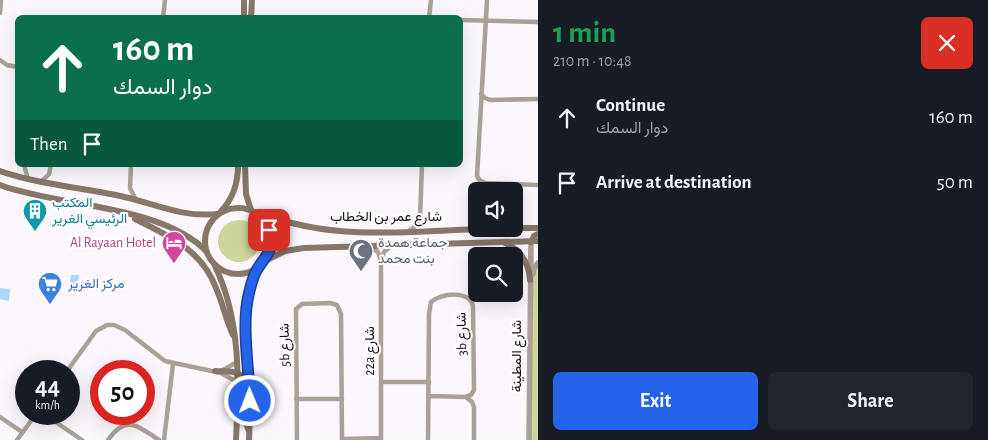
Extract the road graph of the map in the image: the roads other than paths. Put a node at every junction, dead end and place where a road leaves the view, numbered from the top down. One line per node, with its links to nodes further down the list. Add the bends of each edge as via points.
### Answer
1 (1, 0): 7 (street)
2 (165, 0): 8 (street)
3 (244, 0): 9 (main road)
4 (252, 0): 10 (main road)
5 (431, 0): 11 (street)
6 (487, 0): 13 (street)
7 (0, 13)
8 (163, 15)
9 (244, 15)
10 (251, 15)
11 (429, 15)
12 (463, 20): 13 (street)
13 (486, 21): 14 (street); 17 (street)
14 (538, 22)
15 (0, 60): 16 (street, via 7,66)
16 (15, 67)
17 (482, 94): 18 (street, via 490,100); 28 (street, via 478,179 486,183)
18 (538, 99)
19 (25, 167): 26 (street)
20 (50, 167): 27 (street)
21 (131, 167): 30 (street, via 130,188)
22 (238, 167): 33 (main road, via 235,190)
23 (245, 167): 31 (main road, via 246,194)
24 (422, 167): 38 (street, via 420,218)
25 (0, 171): 26 (main road)
26 (28, 179): 27 (main road)
27 (41, 182): 30 (main road)
28 (538, 184)
29 (0, 185): 32 (main road)
30 (136, 200): 33 (main road, via 180,213)
31 (251, 210): 33 (main road, via 238,207); 34 (main road)
32 (123, 213): 44 (main road, via 174,228); 52 (main road, via 174,238 196,256 216,286)
33 (219, 213): 44 (main road, via 205,235)
34 (258, 214): 38 (main road, شارع عمر بن الخطاب, via 326,229); 45 (main road, via 270,230 270,251)
35 (523, 228): 36 (main road)
36 (538, 228)
37 (468, 229): 38 (main road, شارع عمر بن الخطاب)
38 (409, 231)
39 (538, 234): 41 (main road, via 534,236)
40 (504, 242): 41 (main road, شارع عمر بن الخطاب); 42 (main road, شارع عمر بن الخطاب); 50 (main road, via 524,259)
41 (534, 242): 50 (street, شارع المطينة)
42 (391, 246): 43 (main road, شارع عمر بن الخطاب); 46 (street)
43 (370, 247): 45 (main road, شارع عمر بن الخطاب, via 304,248 285,251); 46 (street, via 378,252)
44 (207, 252): 48 (main road)
45 (264, 260): 49 (main road)
46 (381, 261): 59 (street, 22a شارع)
47 (538, 263): 51 (street, via 533,272)
48 (214, 264): 49 (main road, via 235,274); 52 (main road, via 228,298)
49 (258, 267): 69 (main road, via 249,290 246,316)
50 (530, 280): 51 (street, شارع المطينة)
51 (530, 306): 82 (street, شارع المطينة)
52 (236, 340): 54 (main road)
53 (75, 360): 55 (street, via 96,331 107,326 120,327)
54 (237, 362): 56 (street); 57 (main road)
55 (173, 364): 56 (street); 76 (street)
56 (215, 371): 57 (main road); 58 (street)
57 (237, 373): 58 (main road); 69 (main road, via 243,380 245,423)
58 (237, 382): 77 (main road)
59 (381, 382): 60 (street); 71 (street, 22a شارع)
60 (429, 382): 61 (street, 3b شارع); 62 (street, 3b شارع, via 431,302 442,296 468,297 473,306 474,387 473,393)
61 (429, 396): 62 (street); 80 (street, 3b شارع)
62 (465, 397): 81 (street, via 474,407)
63 (296, 399): 64 (street); 64 (street, 5b شارع, via 296,309 302,304 330,303 341,311); 79 (street, 5b شارع)
64 (342, 399): 70 (street, 5b شارع)
65 (0, 417): 68 (street)
66 (27, 425): 68 (street)
67 (60, 425): 73 (street)
68 (22, 432): 72 (street)
69 (250, 432): 78 (main road)
70 (342, 439): 71 (street, 5b شارع)
71 (381, 439)
72 (17, 440)
73 (82, 440)
74 (108, 440): 75 (street, via 118,428 128,424 138,426)
75 (159, 440)
76 (164, 440)
77 (236, 440)
78 (249, 440)
79 (297, 440)
80 (428, 440)
81 (474, 440)
82 (529, 440)

